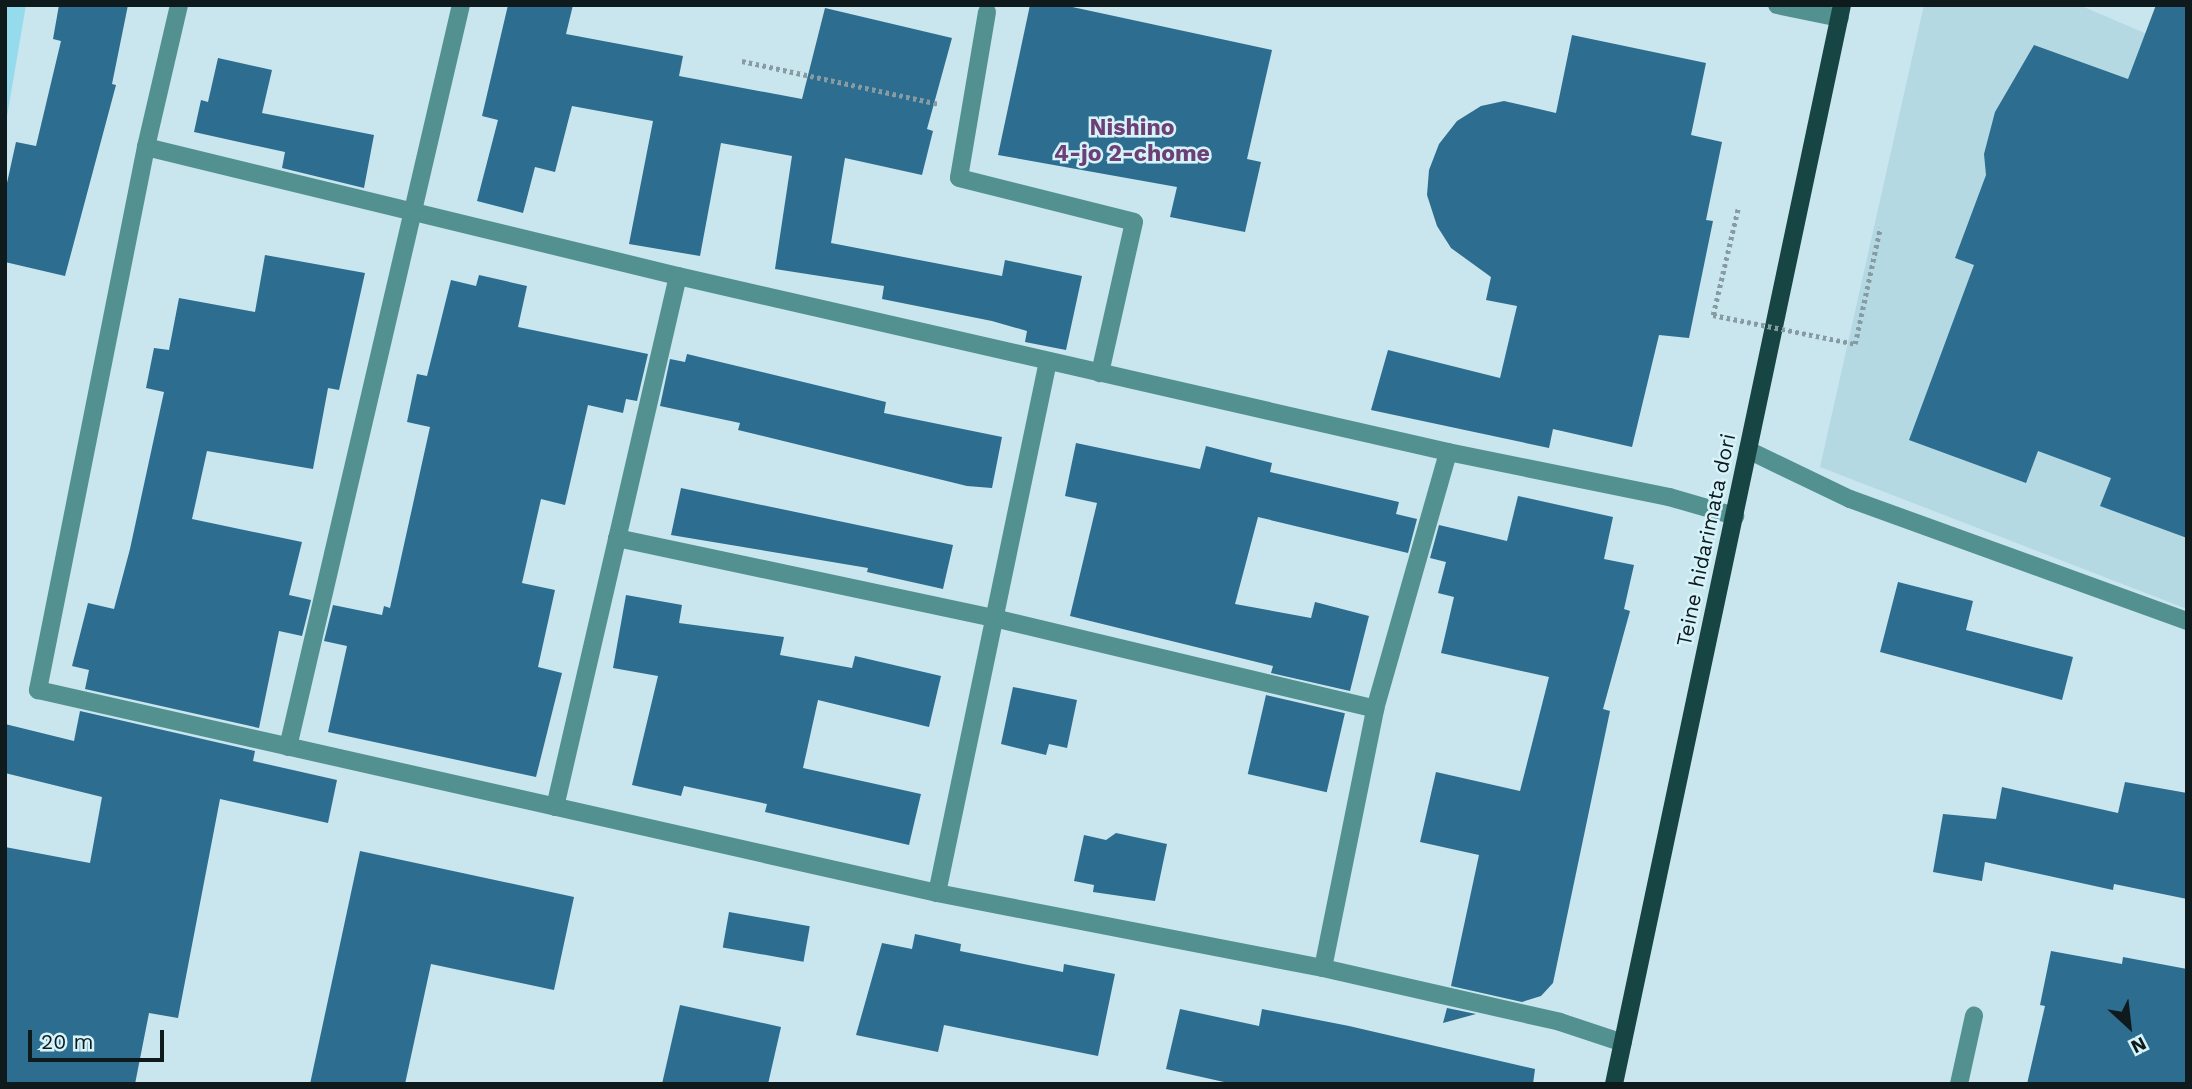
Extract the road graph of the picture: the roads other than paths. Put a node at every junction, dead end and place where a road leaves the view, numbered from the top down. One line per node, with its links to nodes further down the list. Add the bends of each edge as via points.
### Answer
1 (179, 5): 6 (street)
2 (461, 5): 7 (street)
3 (1777, 5): 4 (street)
4 (1841, 11): 11 (main road, Teine hidarimata dori)
5 (987, 12): 10 (street, via 959,178 1134,222)
6 (146, 146): 7 (street); 18 (street, via 38,690)
7 (411, 214): 8 (street); 18 (street)
8 (678, 276): 9 (street); 14 (street)
9 (1048, 361): 10 (street); 15 (street)
10 (1100, 373): 12 (street)
11 (1748, 450): 13 (main road, Teine hidarimata dori); 16 (street, via 1850,499)
12 (1448, 452): 13 (street, via 1669,496); 17 (street)
13 (1735, 516): 23 (main road, Teine hidarimata dori)
14 (617, 538): 15 (street); 19 (street)
15 (994, 618): 17 (street); 20 (street)
16 (2187, 621)
17 (1375, 709): 21 (street)
18 (288, 747): 19 (street)
19 (555, 807): 20 (street)
20 (937, 892): 21 (street)
21 (1323, 968): 23 (street, via 1560,1022)
22 (1974, 1016): 25 (street)
23 (1623, 1043): 24 (main road, Teine hidarimata dori)
24 (1614, 1084)
25 (1959, 1084)

